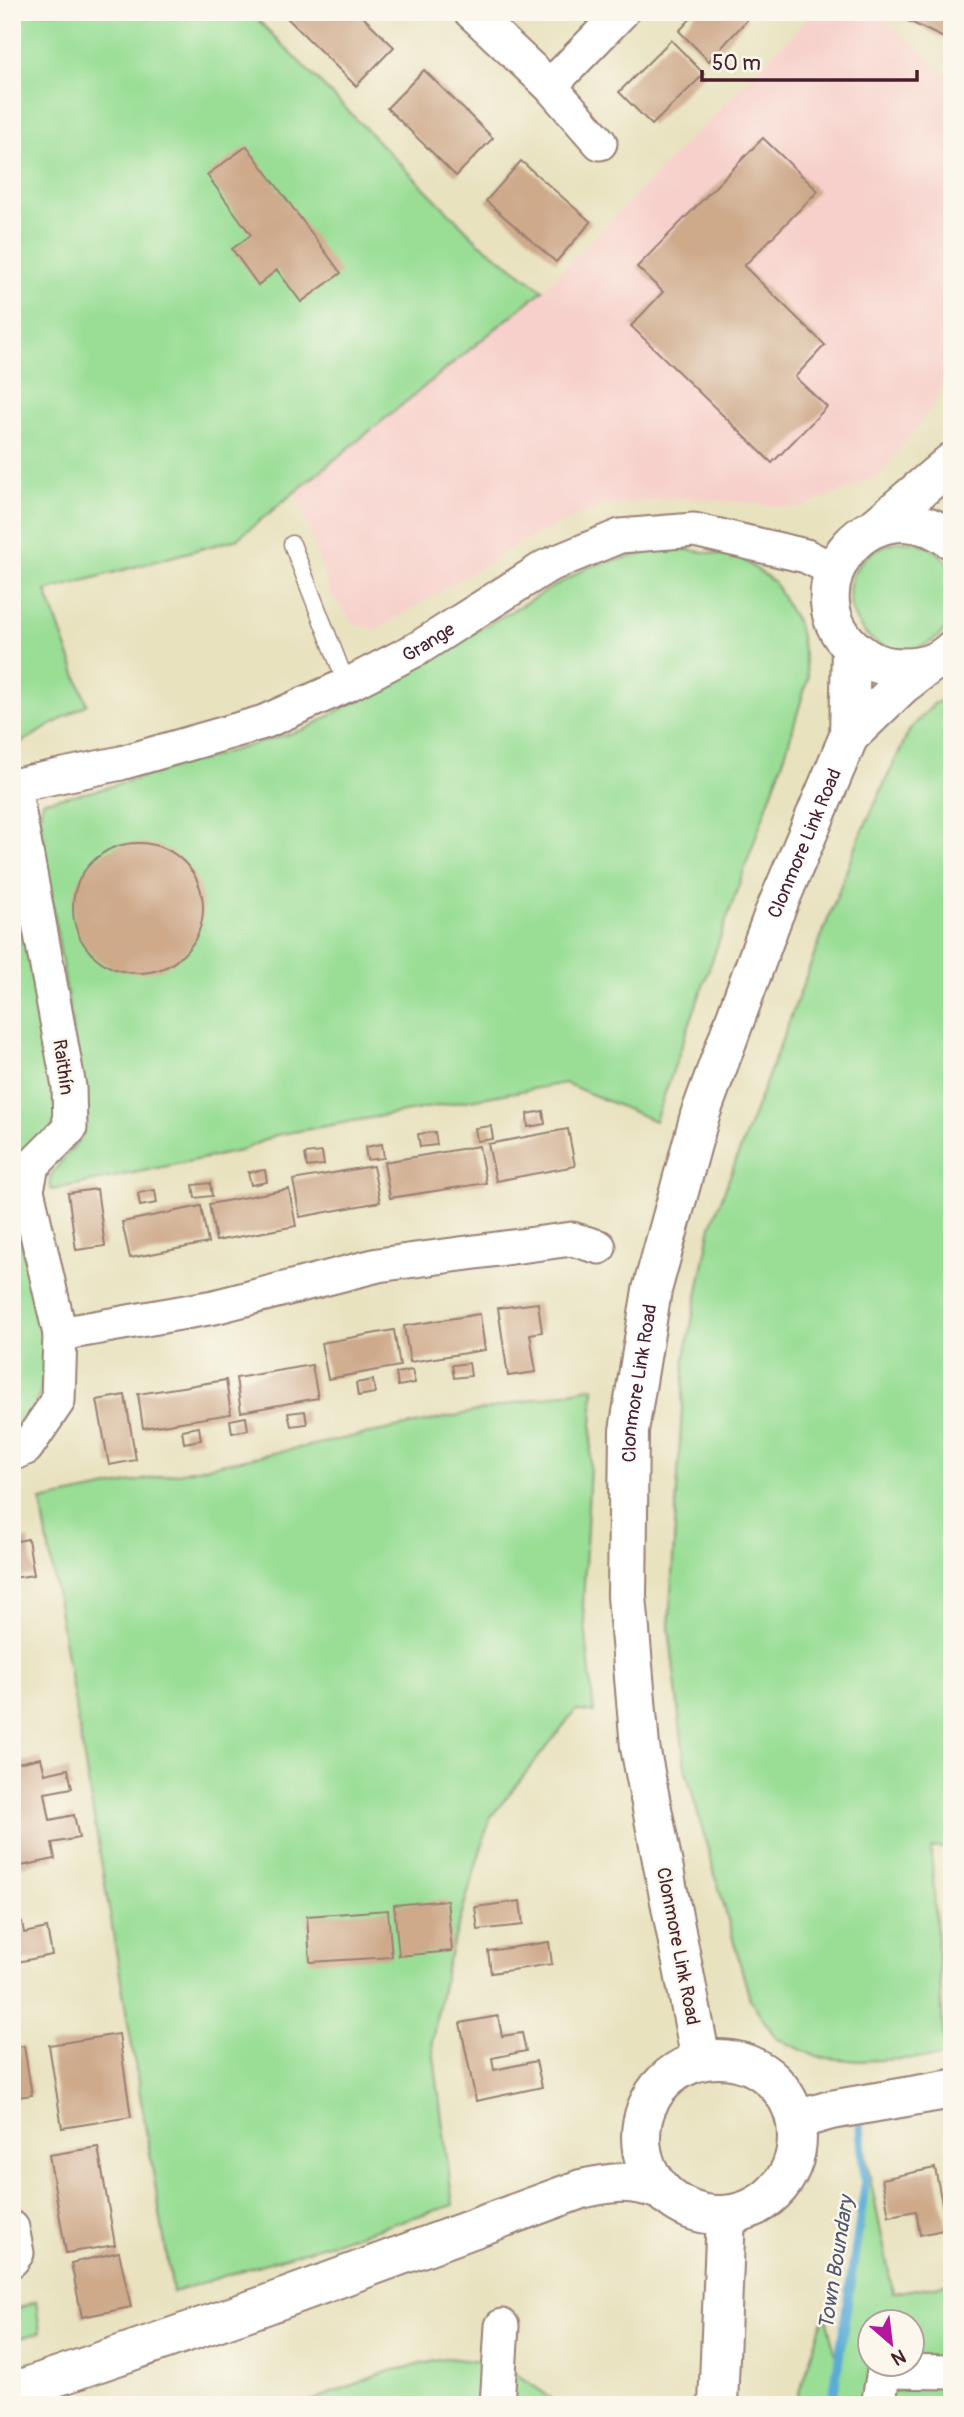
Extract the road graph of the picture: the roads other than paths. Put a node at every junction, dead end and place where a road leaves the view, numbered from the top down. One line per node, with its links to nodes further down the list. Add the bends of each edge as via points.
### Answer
1 (471, 12): 3 (street)
2 (622, 12): 3 (street)
3 (550, 86): 4 (street)
4 (600, 143)
5 (952, 462): 6 (main road)
6 (876, 527): 7 (main road, via 919,523); 9 (main road, via 858,537)
7 (952, 540)
8 (292, 544): 12 (lane)
9 (834, 570): 10 (main road, via 831,610); 12 (street, Grange, via 806,556 694,530 620,536 547,566 416,649)
10 (851, 647): 11 (main road, via 888,667 909,669); 13 (main road, Clonmore Link Road)
11 (941, 657): 13 (main road, Clonmore Link Road, via 902,685)
12 (347, 685): 14 (street, Grange, via 264,722 121,763)
13 (849, 736): 18 (main road, Clonmore Link Road, via 773,916 700,1115 652,1290 629,1431 627,1596 640,1747)
14 (13, 786): 16 (street, Raithín, via 69,1087 70,1128 32,1166 27,1190)
15 (599, 1247): 16 (street, via 572,1239 378,1265 214,1307)
16 (60, 1334): 17 (street, Raithín, via 58,1401 26,1448)
17 (12, 1454)
18 (701, 2060): 20 (main road, via 726,2059 761,2071 787,2097); 21 (main road, via 662,2082)
19 (952, 2088): 20 (main road)
20 (796, 2120): 24 (main road, via 793,2164 782,2183 767,2199)
21 (642, 2123): 22 (main road, via 613,2167); 23 (main road, via 644,2159)
22 (581, 2189): 23 (main road, via 616,2182 641,2183); 29 (main road)
23 (662, 2191): 24 (main road, via 702,2213)
24 (726, 2215): 31 (main road)
25 (12, 2228): 26 (street, via 16,2253)
26 (12, 2260)
27 (502, 2326): 30 (street)
28 (952, 2372): 32 (street, via 884,2371)
29 (12, 2392)
30 (497, 2405)
31 (718, 2405)
32 (878, 2405)

